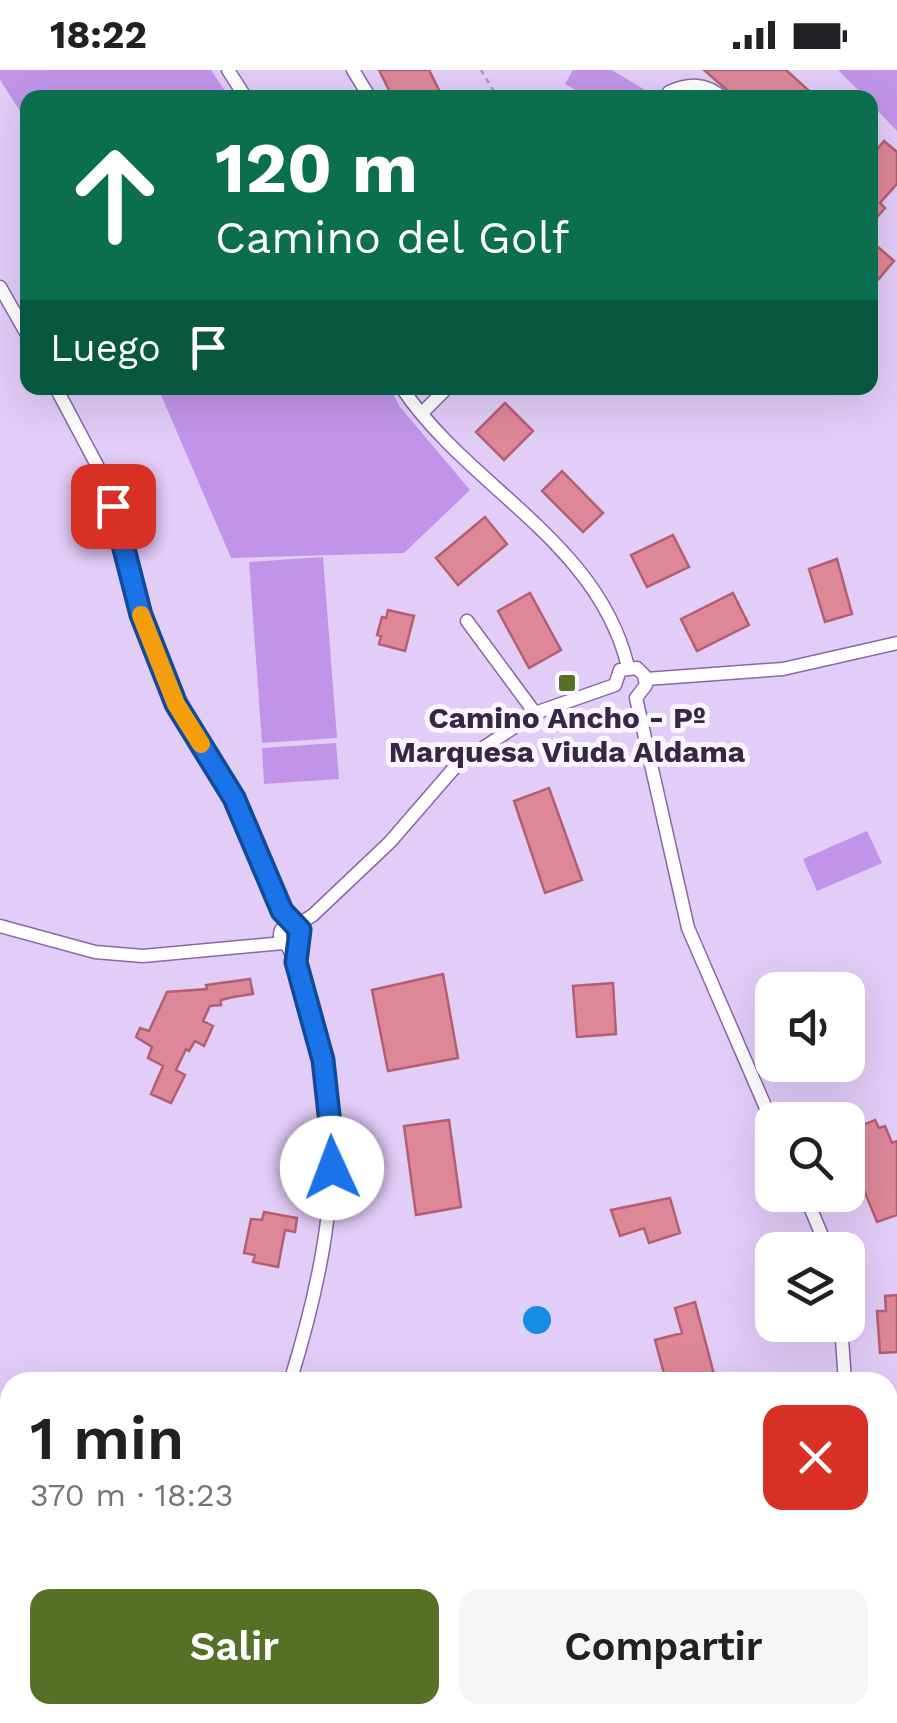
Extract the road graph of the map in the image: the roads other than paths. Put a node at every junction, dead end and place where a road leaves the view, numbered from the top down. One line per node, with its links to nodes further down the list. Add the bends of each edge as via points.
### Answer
1 (674, 90): 2 (street)
2 (707, 90)
3 (0, 287): 4 (street)
4 (20, 322)
5 (60, 395): 17 (street, via 107,484 141,615 176,704 234,798)
6 (408, 395): 8 (street)
7 (440, 395): 8 (street)
8 (422, 413): 11 (street, via 576,562 601,600)
9 (467, 621): 15 (street)
10 (897, 643): 12 (street, via 783,670)
11 (628, 667): 12 (street); 13 (street)
12 (646, 679): 14 (street)
13 (615, 685): 14 (street, via 625,698); 15 (street)
14 (636, 698): 18 (street, via 688,928)
15 (535, 713): 17 (street, via 455,767 390,842)
16 (0, 926): 17 (street, via 94,952 143,956)
17 (290, 935): 20 (street, via 323,1060 332,1142 330,1220)
18 (763, 1102)
19 (842, 1342): 21 (street)
20 (292, 1372)
21 (844, 1372)

